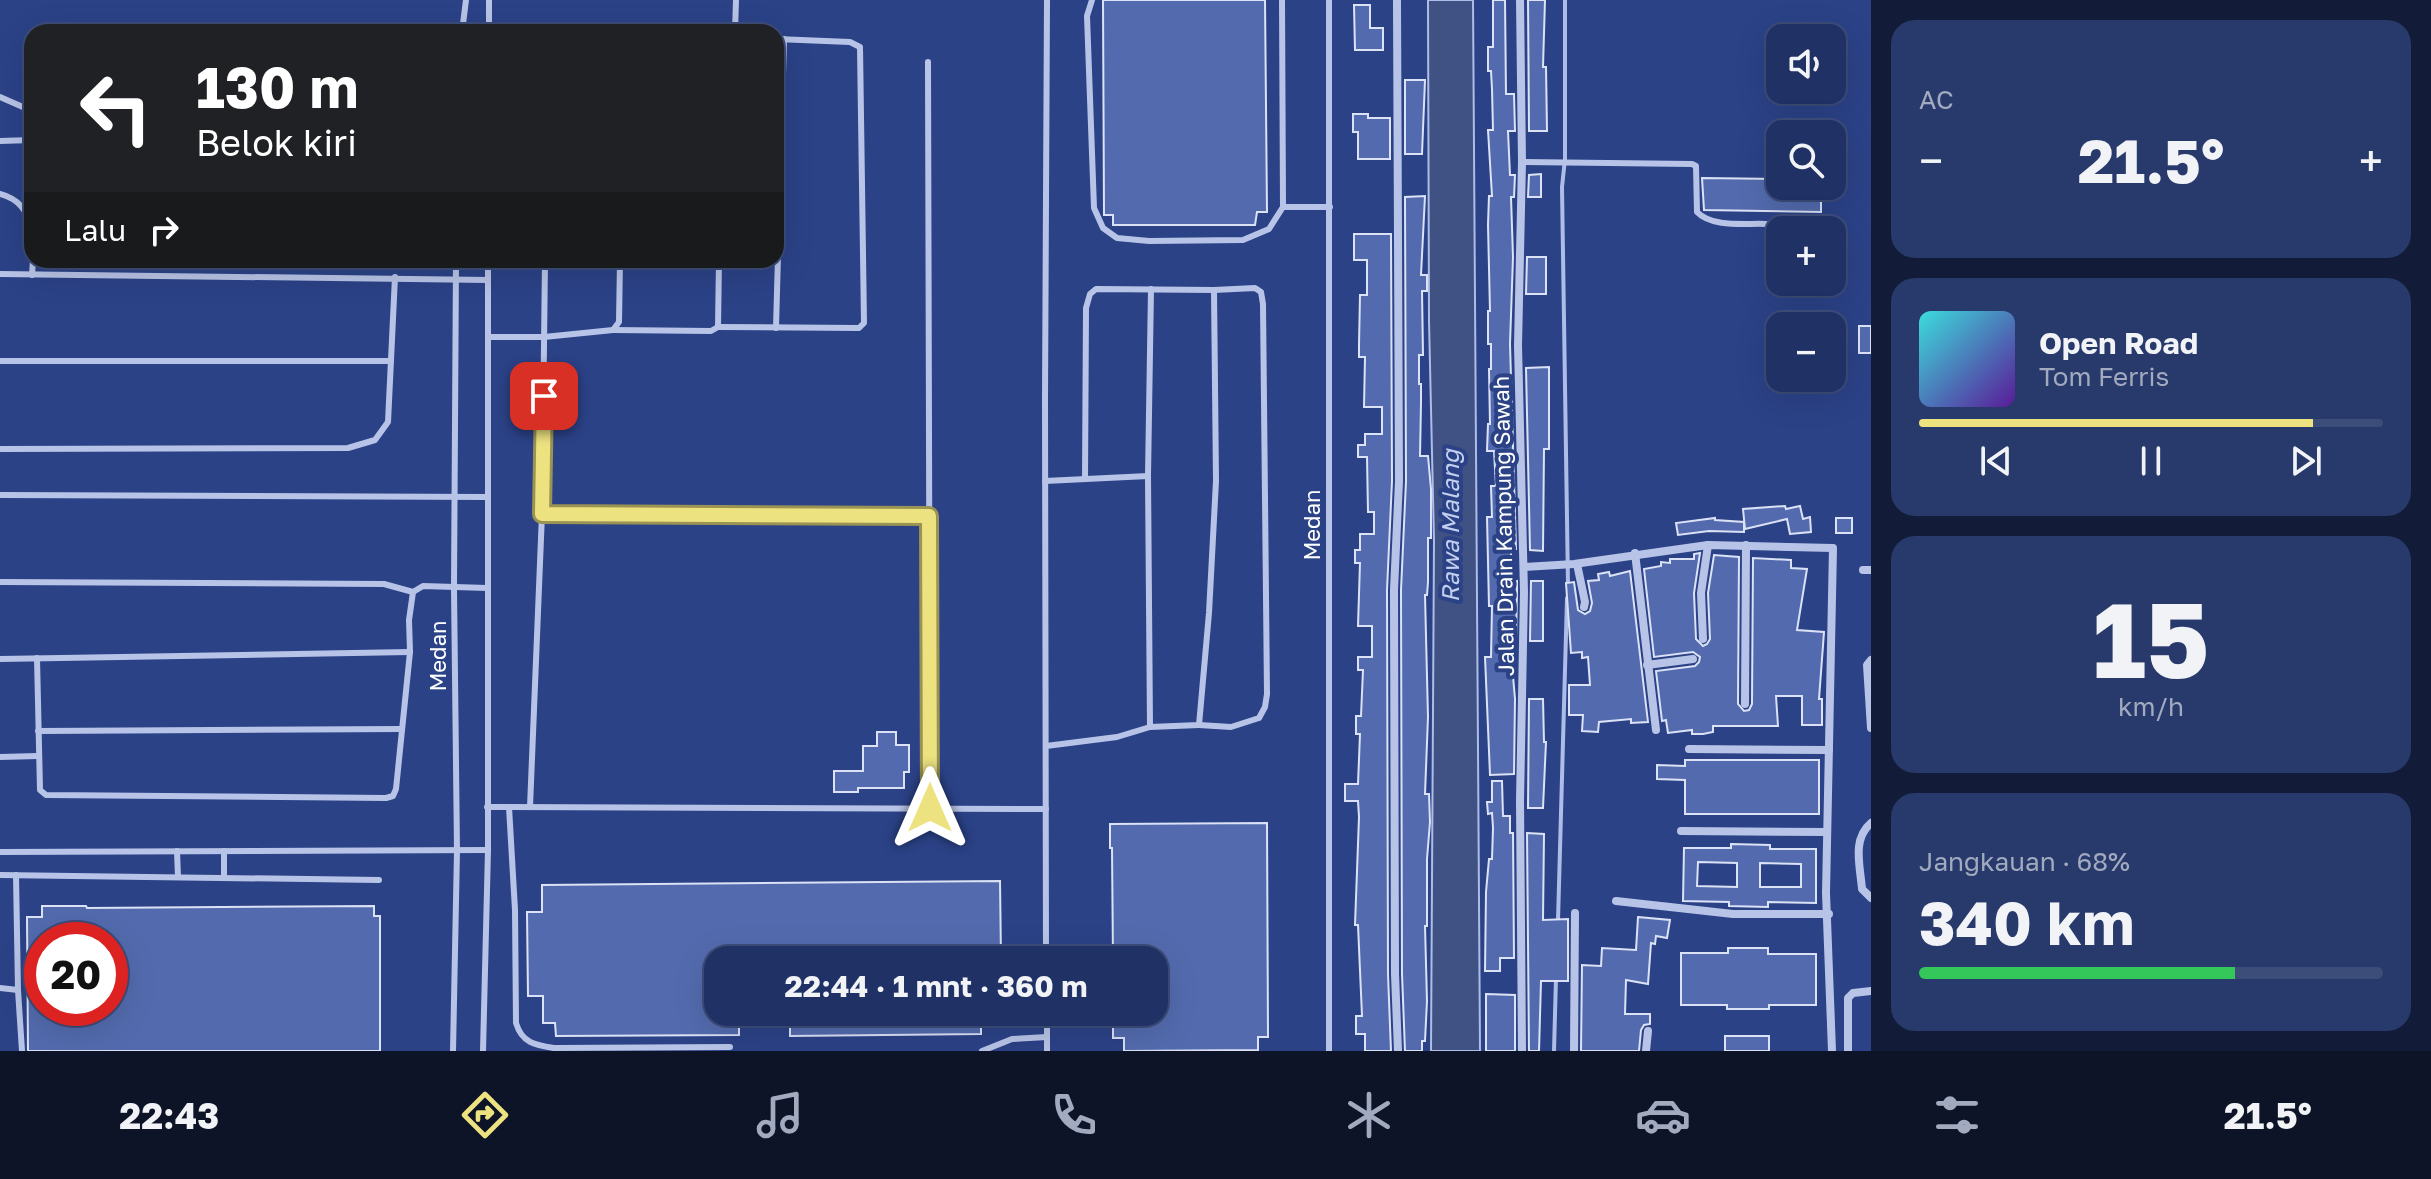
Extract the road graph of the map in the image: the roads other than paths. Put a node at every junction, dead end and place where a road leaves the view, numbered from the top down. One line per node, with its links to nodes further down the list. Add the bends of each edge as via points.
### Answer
1 (466, 0): 10 (lane)
2 (489, 0): 11 (lane)
3 (736, 0): 12 (lane)
4 (1047, 0): 49 (lane)
5 (1092, 0): 21 (lane, via 1087,16 1094,208 1103,228 1117,238 1149,241 1243,240 1269,229)
6 (1282, 0): 21 (lane)
7 (1329, 0): 22 (lane, Medan)
8 (1397, 0): 120 (street)
9 (1520, 0): 19 (street, Jalan Drain Kampung Sawah)
10 (463, 24)
11 (489, 24)
12 (735, 24)
13 (784, 39): 40 (lane, via 860,47 864,323 859,328)
14 (928, 62): 54 (lane)
15 (0, 97): 16 (lane)
16 (24, 108)
17 (24, 140): 18 (lane)
18 (0, 141)
19 (1522, 162): 24 (lane, via 1694,165 1699,216); 59 (street, Jalan Drain Kampung Sawah, via 1518,361)
20 (0, 194): 23 (lane)
21 (1283, 207): 22 (lane)
22 (1330, 207): 119 (lane, Medan)
23 (24, 208)
24 (1766, 224)
25 (32, 268): 33 (lane)
26 (456, 268): 35 (lane, Medan)
27 (488, 268): 36 (lane)
28 (545, 268): 43 (lane)
29 (620, 268): 41 (lane, via 619,322)
30 (719, 268): 39 (lane)
31 (777, 268): 40 (lane)
32 (0, 274): 33 (lane)
33 (32, 275): 34 (lane)
34 (395, 277): 35 (lane); 45 (lane)
35 (456, 279): 36 (lane); 52 (lane, Medan)
36 (488, 280): 42 (lane)
37 (1151, 289): 38 (lane); 47 (lane); 48 (lane, via 1096,289 1090,294)
38 (1214, 290): 73 (lane, via 1216,481); 73 (lane, via 1255,288 1263,304 1267,694 1259,718 1231,727)
39 (718, 327): 40 (lane); 41 (lane)
40 (776, 328)
41 (613, 330): 43 (lane)
42 (488, 337): 43 (lane); 51 (lane)
43 (544, 337): 53 (lane)
44 (0, 361): 45 (lane)
45 (391, 361): 46 (lane, via 388,422 375,440 348,448)
46 (0, 449)
47 (1148, 476): 48 (lane); 74 (lane)
48 (1085, 479): 49 (lane)
49 (1045, 481): 79 (lane)
50 (0, 495): 52 (lane)
51 (487, 497): 52 (lane); 62 (lane)
52 (456, 498): 61 (lane, Medan)
53 (542, 514): 54 (lane); 86 (lane)
54 (929, 516): 87 (lane)
55 (1708, 545): 56 (street); 57 (street); 65 (street, via 1701,593)
56 (1746, 545): 72 (street); 81 (street, via 1833,548)
57 (1635, 553): 58 (street); 71 (street)
58 (1576, 564): 59 (street); 64 (street)
59 (1524, 567): 121 (street, Jalan Drain Kampung Sawah)
60 (0, 582): 63 (lane, via 384,584)
61 (454, 588): 62 (lane); 63 (lane, via 423,586); 95 (lane, Medan)
62 (487, 588): 84 (lane)
63 (413, 592): 66 (lane)
64 (1584, 607)
65 (1703, 639)
66 (410, 652): 67 (lane); 76 (lane)
67 (37, 658): 68 (lane); 78 (lane)
68 (0, 659)
69 (1693, 659): 71 (street)
70 (1871, 660): 75 (street)
71 (1647, 665): 77 (street)
72 (1745, 704)
73 (1199, 725): 74 (lane)
74 (1150, 727): 79 (lane)
75 (1871, 728)
76 (402, 729): 78 (lane); 82 (lane, via 396,789 386,798 46,795 40,790)
77 (1656, 730)
78 (38, 731): 82 (lane)
79 (1046, 746): 88 (lane)
80 (1689, 749): 81 (street)
81 (1829, 750): 91 (street)
82 (38, 756): 83 (lane)
83 (0, 757)
84 (487, 807): 85 (lane); 92 (lane)
85 (509, 807): 86 (lane); 113 (lane, via 519,1034 530,1044 554,1048)
86 (530, 807): 87 (lane)
87 (930, 808): 88 (lane)
88 (1046, 809): 106 (lane)
89 (1871, 823): 102 (street, via 1861,831 1859,842 1862,889)
90 (1681, 831): 91 (street)
91 (1827, 832): 105 (street)
92 (488, 850): 95 (lane); 116 (lane)
93 (177, 851): 94 (lane); 96 (lane); 99 (lane)
94 (224, 851): 95 (lane); 100 (lane)
95 (457, 851): 115 (lane, Medan)
96 (0, 852)
97 (0, 875): 98 (lane)
98 (16, 875): 99 (lane); 108 (lane)
99 (178, 877): 100 (lane)
100 (224, 878): 101 (lane)
101 (379, 880)
102 (1871, 898)
103 (1616, 901): 105 (street, via 1733,914)
104 (1575, 913): 122 (street)
105 (1829, 914): 124 (street)
106 (1046, 946)
107 (0, 988): 108 (lane)
108 (18, 990): 114 (lane)
109 (1871, 991): 125 (street, via 1848,998)
110 (1047, 1026): 112 (lane)
111 (1648, 1031): 123 (street)
112 (1047, 1037): 117 (lane, via 1012,1039); 118 (lane)
113 (730, 1047)
114 (22, 1051)
115 (453, 1051)
116 (483, 1051)
117 (982, 1051)
118 (1047, 1051)
119 (1329, 1051)
120 (1398, 1051)
121 (1522, 1051)
122 (1574, 1051)
123 (1646, 1051)
124 (1832, 1051)
125 (1848, 1051)

